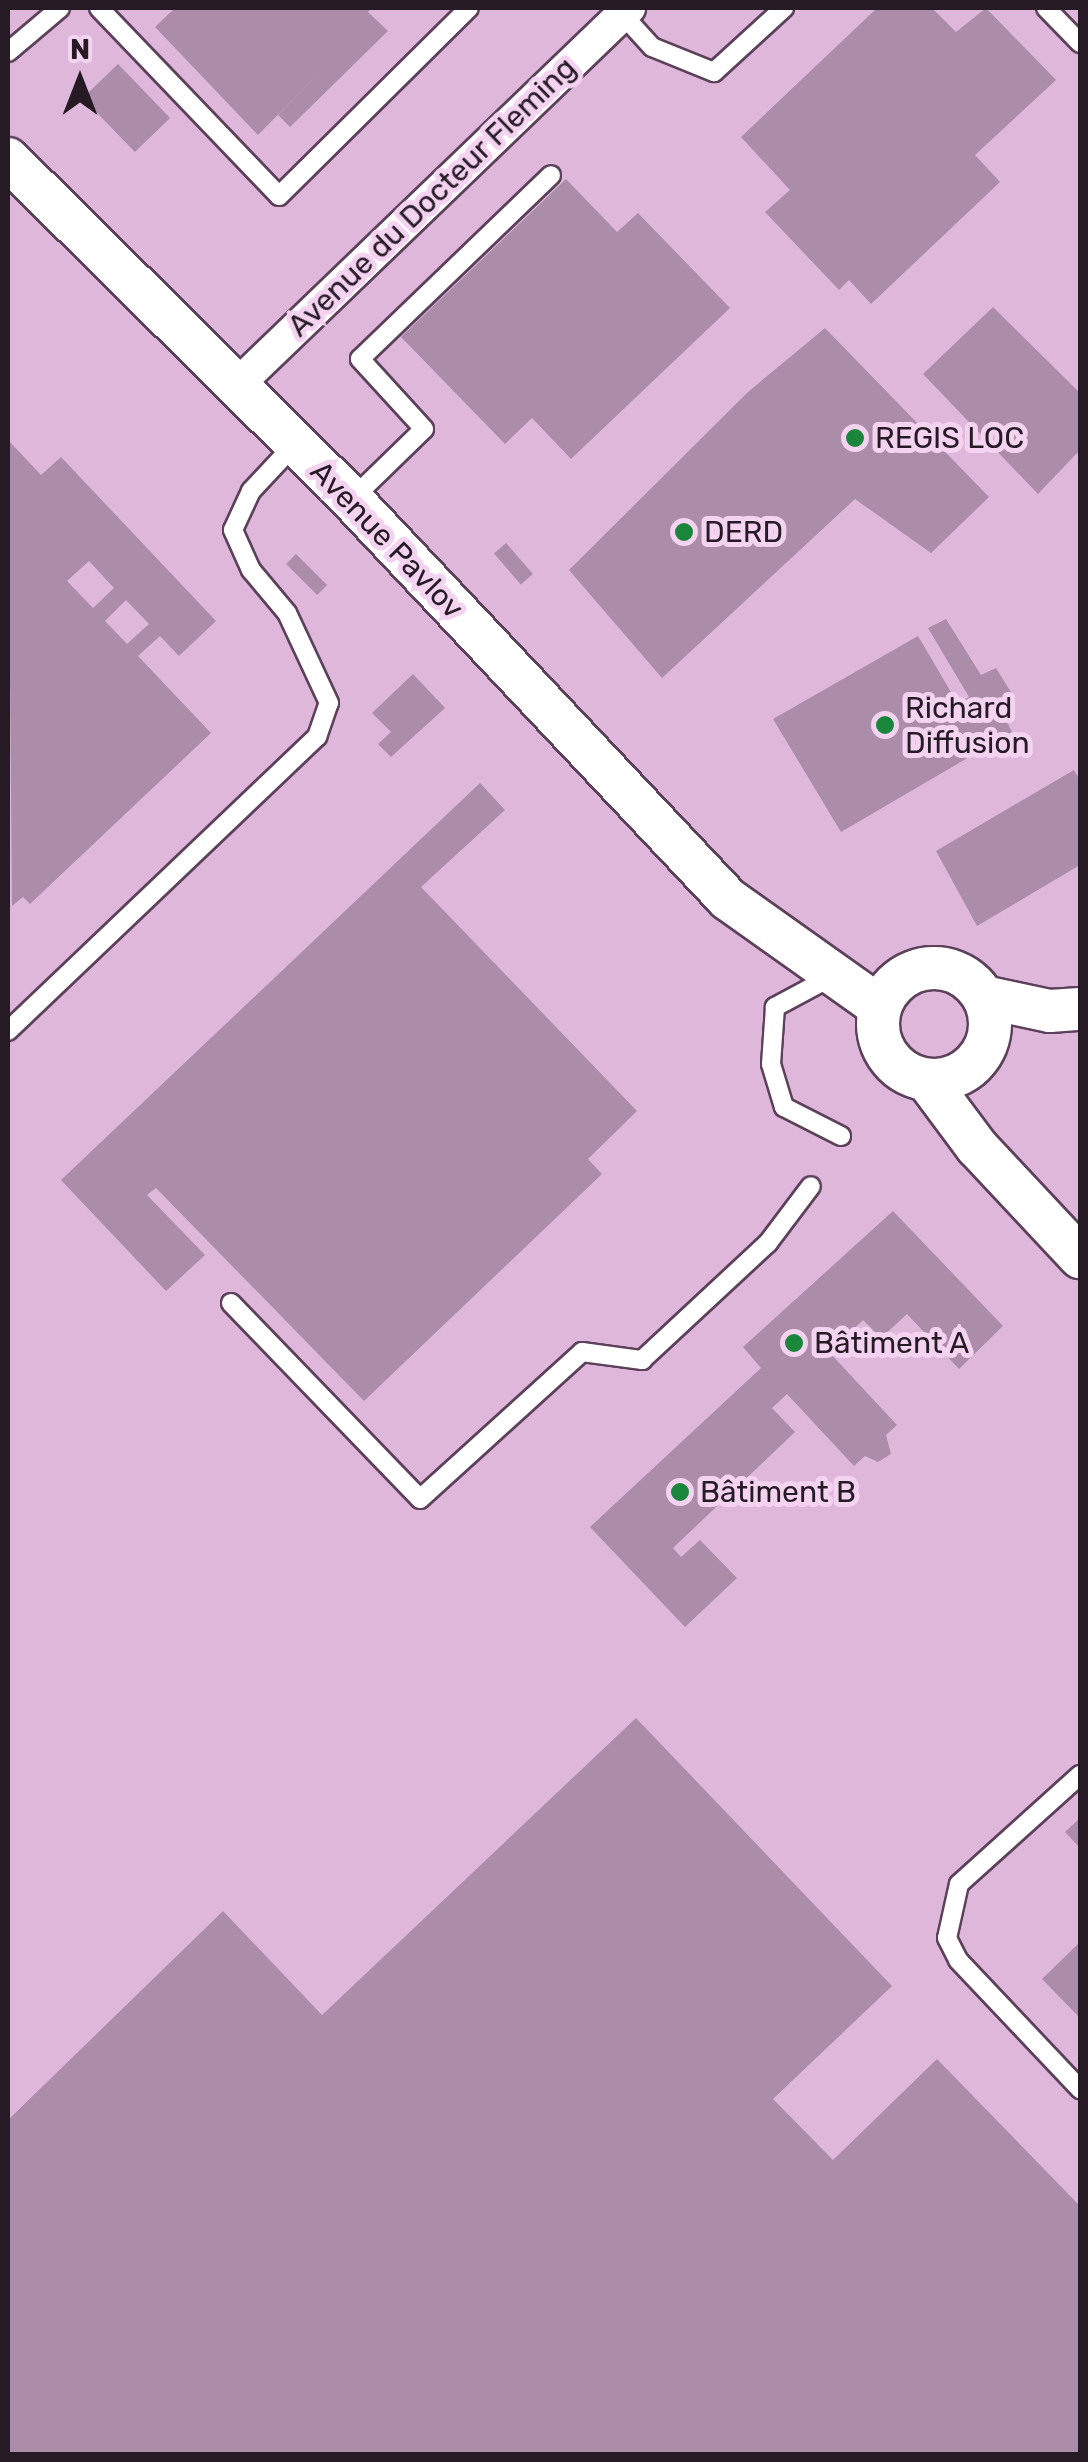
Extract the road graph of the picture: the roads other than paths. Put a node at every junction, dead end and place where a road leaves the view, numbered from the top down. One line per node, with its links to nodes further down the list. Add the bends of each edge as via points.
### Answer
1 (60, 8): 8 (lane)
2 (99, 8): 3 (lane, via 279,196)
3 (469, 8)
4 (784, 8): 6 (lane, via 714,72 652,47)
5 (1046, 8): 7 (lane)
6 (626, 11): 11 (street, Avenue du Docteur Fleming)
7 (1080, 43)
8 (8, 52)
9 (8, 159): 11 (street, Avenue Pavlov)
10 (552, 175): 13 (lane, via 360,359 424,429)
11 (234, 387): 12 (street, Avenue Pavlov)
12 (295, 445): 13 (street, Avenue Pavlov); 19 (lane, via 251,490 233,530 251,570 287,613 329,703 317,737)
13 (352, 500): 14 (street, Avenue Pavlov, via 728,900)
14 (762, 925): 15 (street, Avenue Pavlov); 16 (street, Avenue Pavlov)
15 (831, 977): 16 (street, Avenue Pavlov); 21 (lane, via 776,1007 771,1064 784,1107)
16 (890, 993): 17 (street, via 918,970 956,972); 20 (street, via 877,1024 888,1058)
17 (984, 997): 18 (street); 20 (street, via 990,1032)
18 (1066, 1010): 20 (street)
19 (8, 1030)
20 (957, 1068): 23 (street, via 976,1147)
21 (841, 1136)
22 (811, 1186): 24 (lane, via 768,1243 642,1360 582,1352 420,1500)
23 (1080, 1257)
24 (232, 1303)
25 (1080, 1774): 26 (lane, via 959,1884 947,1938 958,1960)
26 (1080, 2090)

